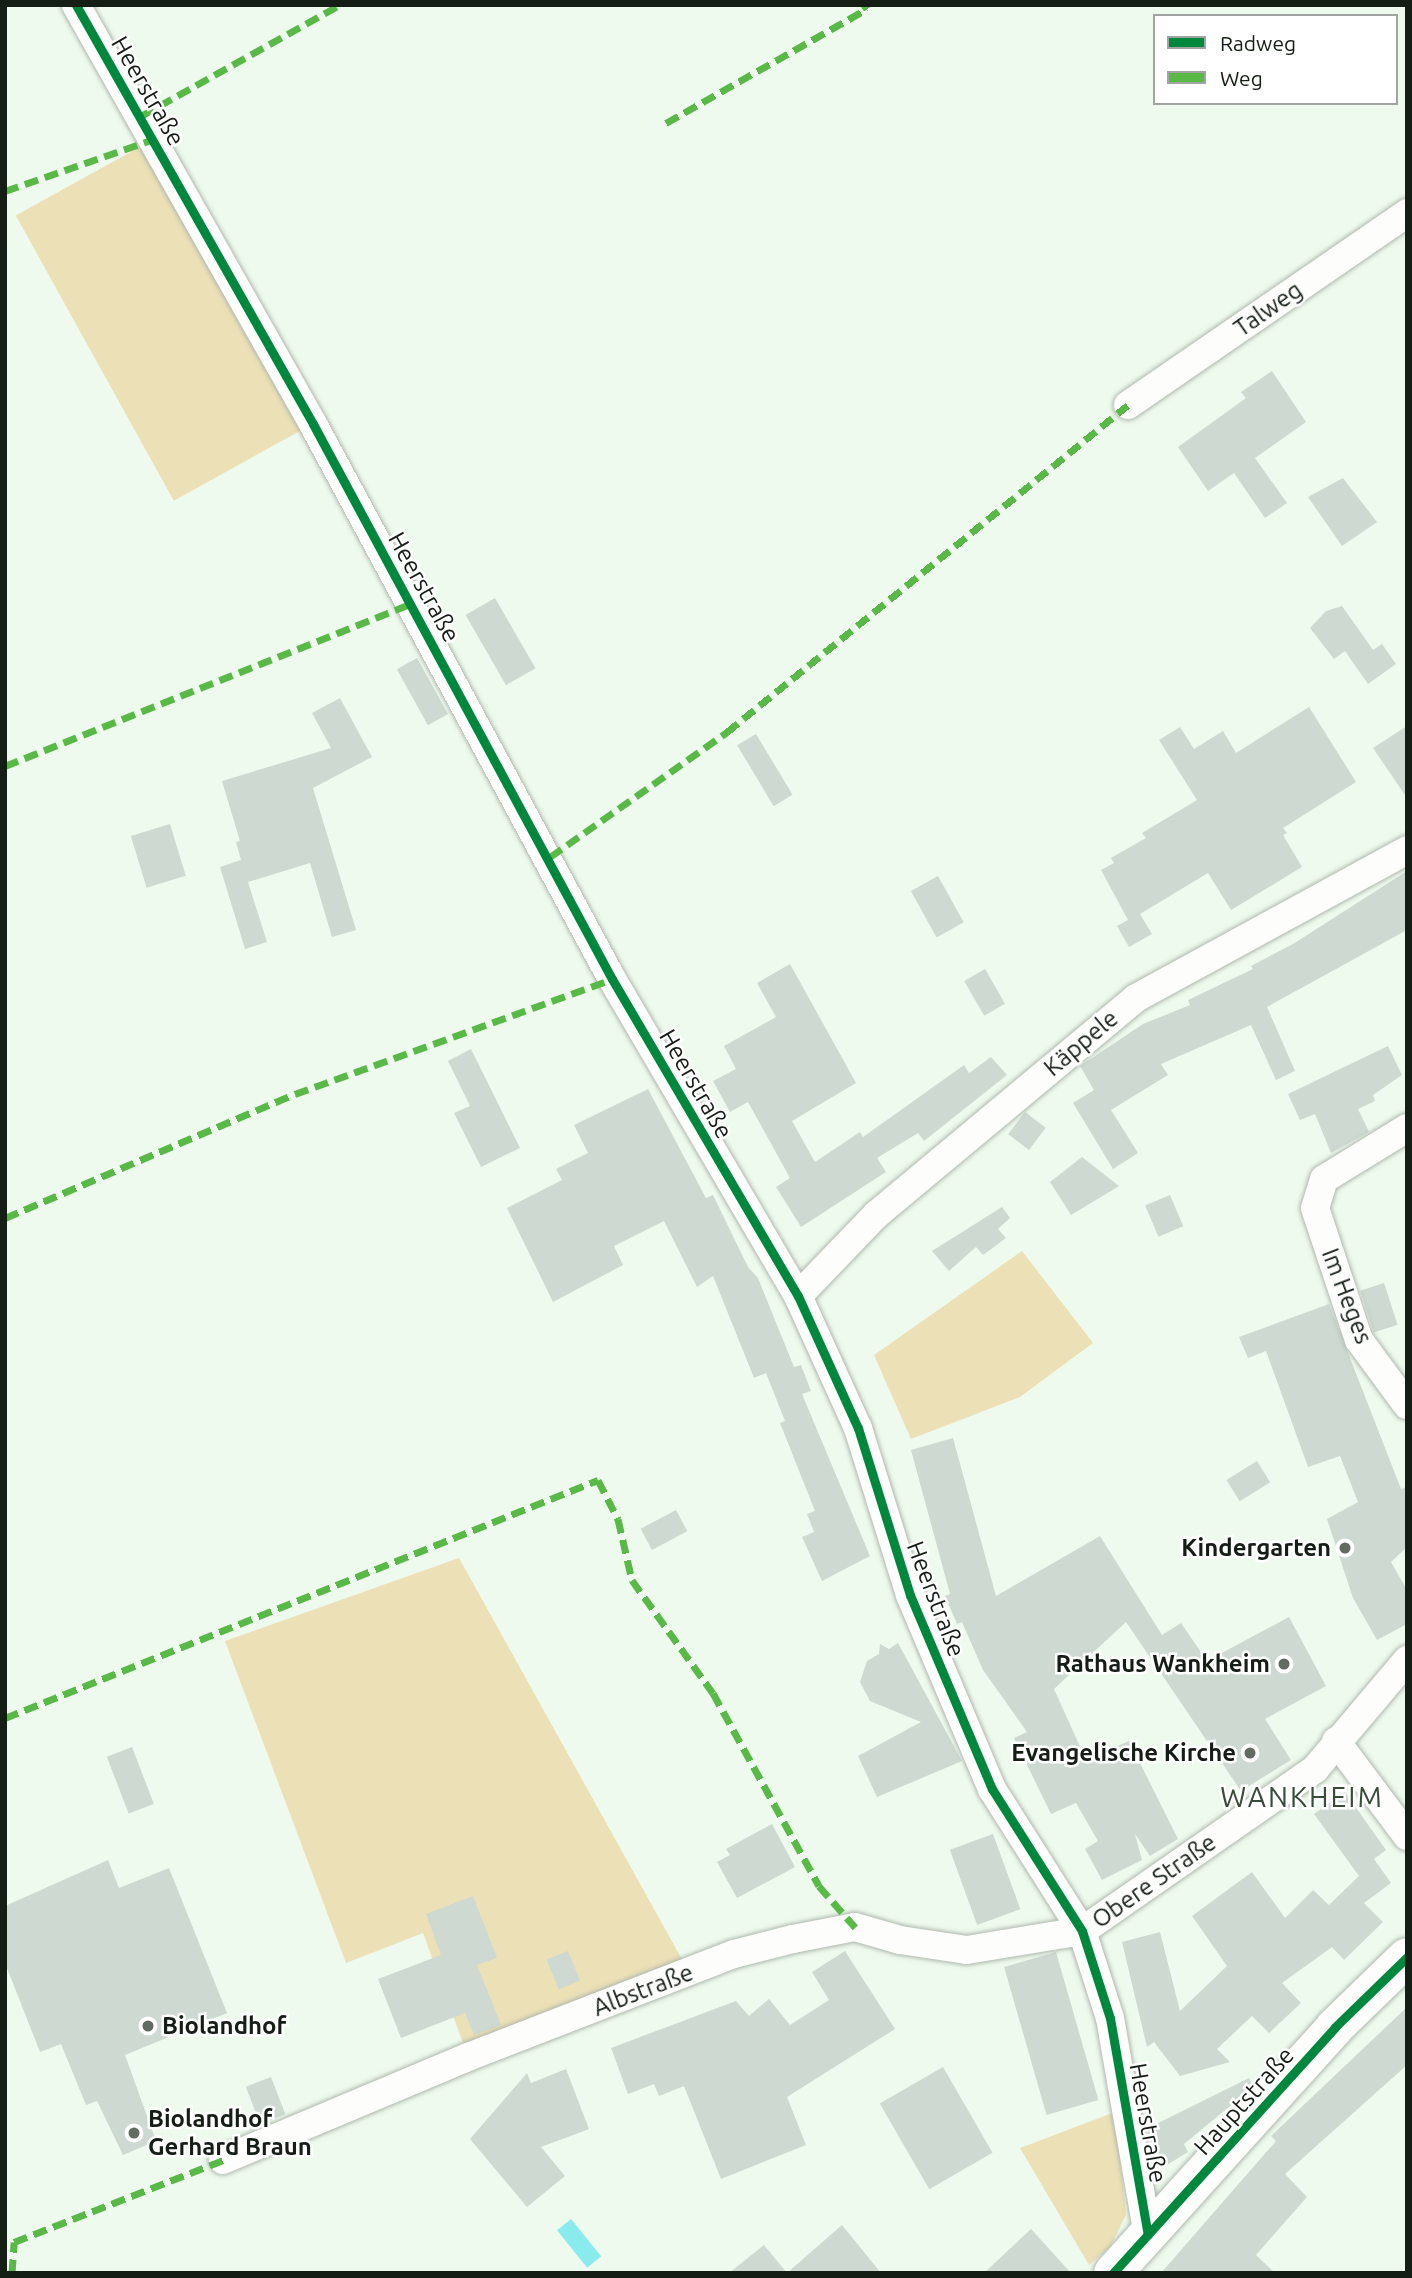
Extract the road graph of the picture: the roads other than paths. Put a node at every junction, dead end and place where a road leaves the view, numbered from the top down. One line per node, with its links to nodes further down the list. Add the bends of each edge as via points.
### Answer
1 (76, 5): 6 (street, Heerstraße, via 313,424 612,979)
2 (1407, 213): 3 (street, Talweg)
3 (1128, 405)
4 (1407, 850): 6 (street, Käppele, via 1136,998 877,1214)
5 (1407, 1128): 7 (street, Im Heges, via 1324,1179 1315,1208 1359,1340)
6 (798, 1296): 11 (street, Heerstraße, via 858,1428 910,1595 992,1789)
7 (1407, 1405)
8 (1407, 1660): 9 (street, Obere Straße)
9 (1336, 1741): 10 (street); 11 (street, Obere Straße, via 1315,1769 1280,1796)
10 (1407, 1836)
11 (1082, 1931): 13 (street, Albstraße, via 967,1950 900,1940 855,1927 793,1938 734,1955 468,2057); 14 (street, Heerstraße, via 1110,2018)
12 (1407, 1957): 14 (street, Hauptstraße, via 1335,2027)
13 (223, 2160)
14 (1128, 2260)

